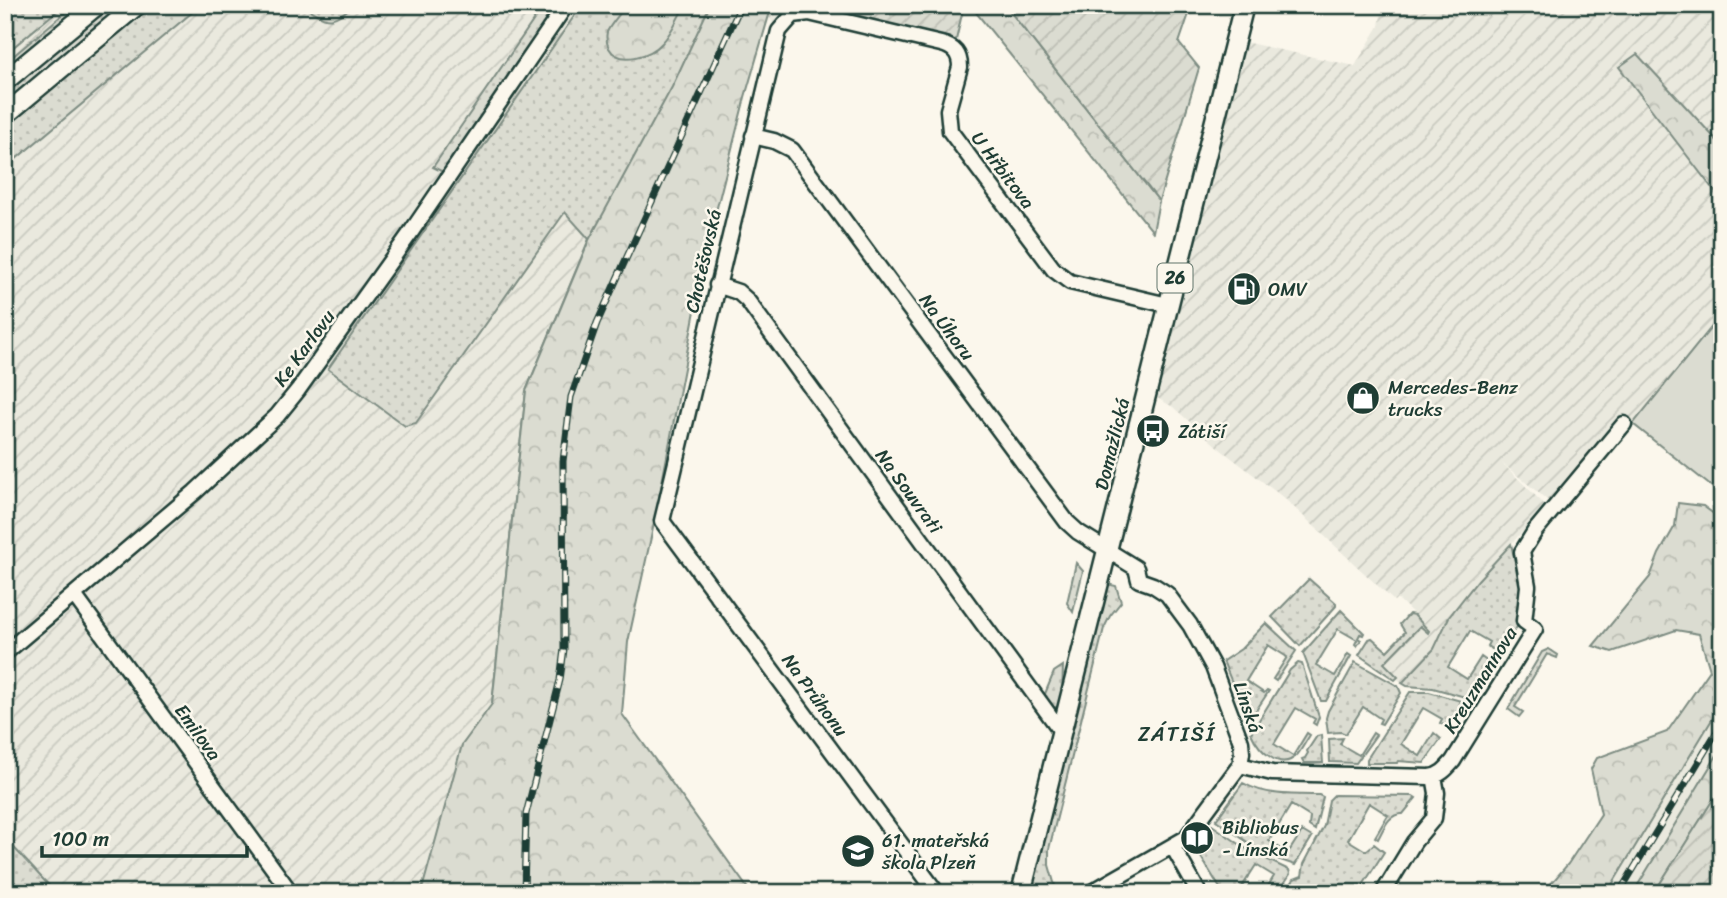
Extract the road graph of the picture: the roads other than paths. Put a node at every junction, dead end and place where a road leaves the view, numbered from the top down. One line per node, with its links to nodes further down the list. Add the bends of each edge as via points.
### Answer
1 (97, 5): 6 (main road)
2 (137, 5): 7 (main road)
3 (566, 5): 14 (street, Ke Karlovu, via 277,416)
4 (1244, 5): 10 (main road, Domažlická / 26)
5 (793, 15): 8 (street, Chotěšovská, via 779,31); 10 (street, U Hřbitova, via 823,14 954,49 960,67 947,110 950,131 1054,270 1070,282)
6 (5, 81)
7 (5, 115)
8 (753, 136): 9 (street, Chotěšovská); 13 (street, Na Úhoru, via 792,150 1067,522)
9 (717, 285): 12 (street, Chotěšovská); 16 (street, Na Souvrati, via 747,300)
10 (1168, 305): 13 (main road, Domažlická / 26)
11 (1624, 424): 18 (street, Kreuzmannova, via 1522,552 1528,586 1524,621 1535,629 1453,761)
12 (662, 521): 21 (street, Na Průhonu)
13 (1107, 550): 16 (main road, Domažlická / 26); 17 (street, Línská, via 1136,568 1139,580 1167,594 1190,625 1213,667 1237,731)
14 (74, 594): 15 (street, Ke Karlovu); 20 (street, Emilova)
15 (5, 653)
16 (1061, 731): 22 (main road, Domažlická / 26)
17 (1240, 765): 18 (street, via 1272,773); 19 (street, via 1195,828)
18 (1434, 776): 25 (street, via 1434,818)
19 (1173, 847): 23 (street); 24 (street)
20 (291, 893)
21 (937, 893)
22 (1021, 893)
23 (1090, 893)
24 (1199, 893)
25 (1383, 893)

